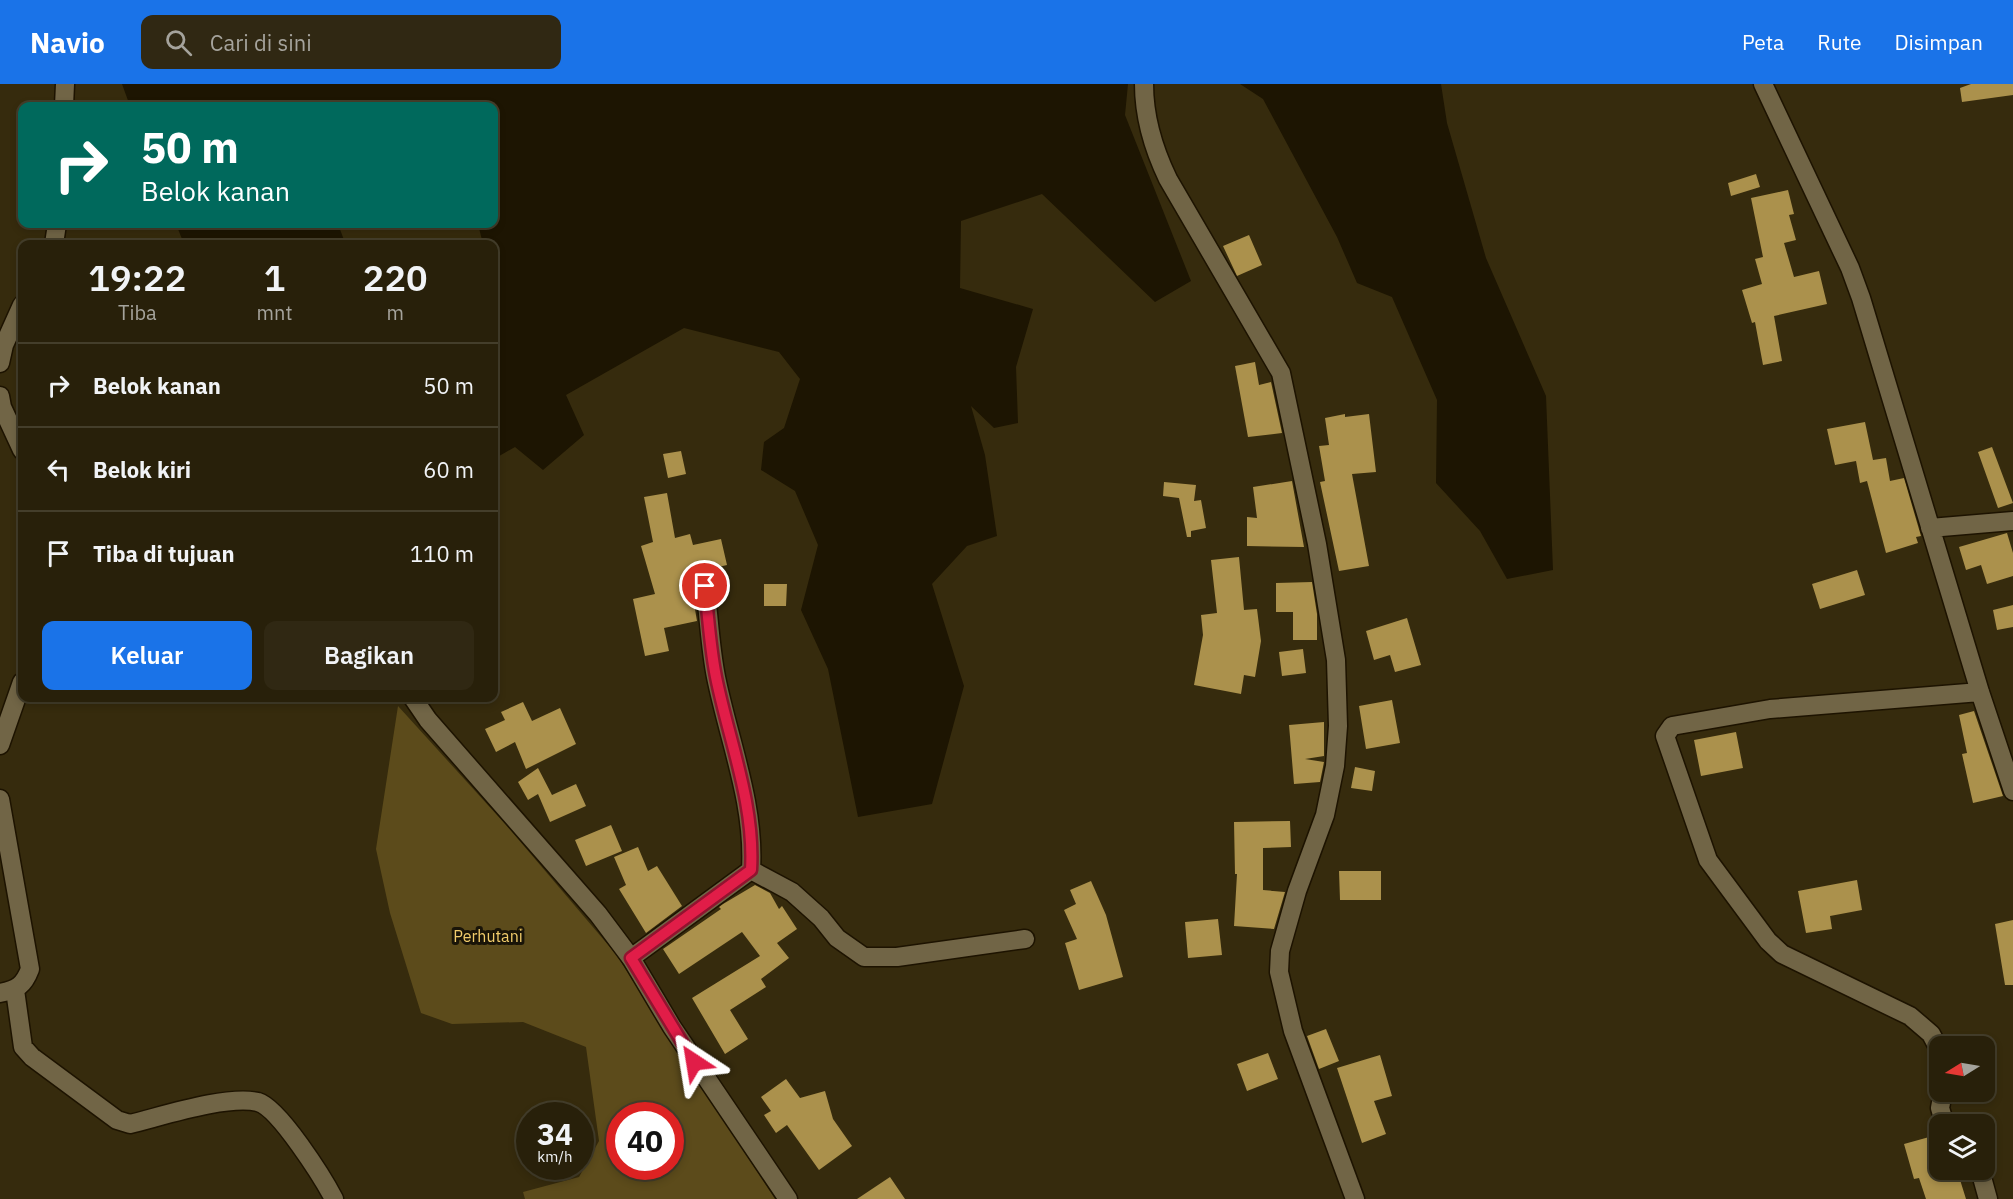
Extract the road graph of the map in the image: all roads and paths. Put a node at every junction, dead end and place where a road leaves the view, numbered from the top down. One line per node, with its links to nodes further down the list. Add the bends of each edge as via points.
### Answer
1 (65, 84): 4 (street)
2 (1144, 84): 26 (street, via 1147,118 1168,179 1281,373 1317,544 1336,660 1335,766 1325,815 1296,891 1280,951 1280,972 1293,1031)
3 (1762, 84): 10 (street, via 1850,268)
4 (64, 102)
5 (18, 314): 6 (street)
6 (0, 363)
7 (0, 396): 8 (street)
8 (18, 441)
9 (2013, 521): 10 (street)
10 (1930, 528): 12 (street)
11 (705, 586): 18 (street, via 716,675 748,810 753,845)
12 (1980, 692): 16 (street); 22 (street, via 1770,709 1672,726 1665,736 1708,860 1768,941 1782,954 1911,1016)
13 (18, 693): 15 (street)
14 (416, 702): 20 (street, via 598,914)
15 (0, 745)
16 (2013, 791)
17 (0, 799): 21 (street, via 30,969 25,982)
18 (751, 870): 19 (street, via 792,892 837,938 864,957 897,957); 20 (street)
19 (1025, 939)
20 (631, 958): 25 (street, via 672,1027)
21 (8, 992): 24 (street, via 23,1047 117,1120 130,1124 221,1102 258,1102 279,1117)
22 (1932, 1036)
23 (1983, 1180): 27 (street)
24 (334, 1199)
25 (788, 1199)
26 (1355, 1199)
27 (1988, 1199)

